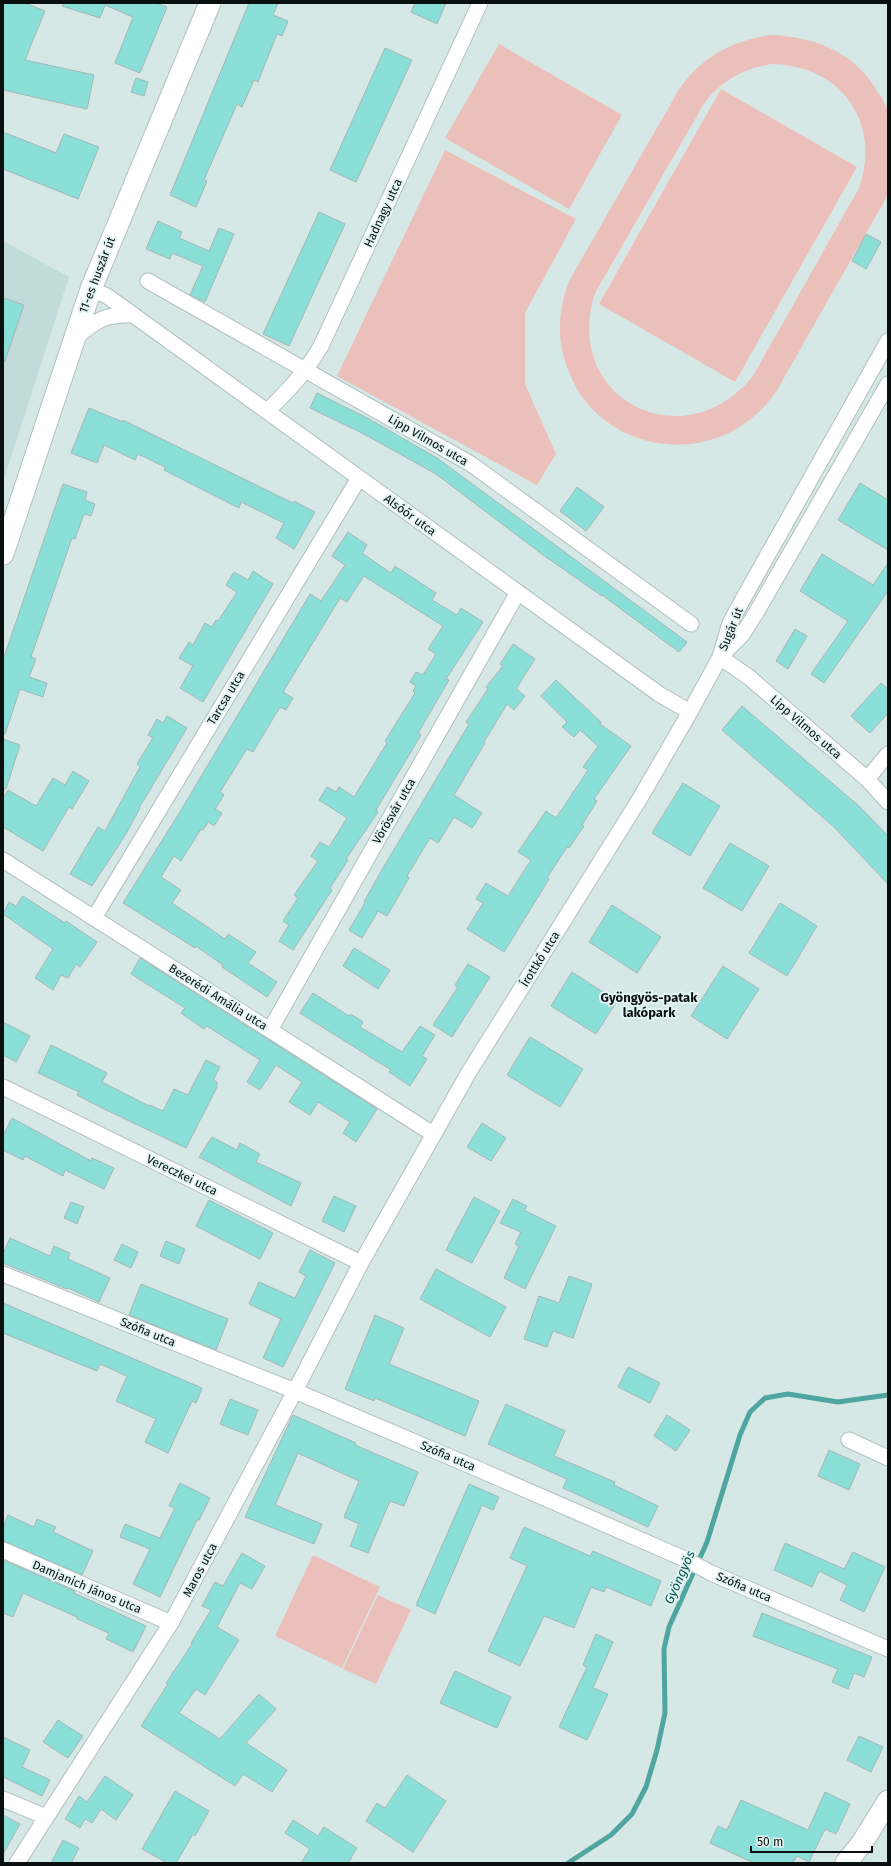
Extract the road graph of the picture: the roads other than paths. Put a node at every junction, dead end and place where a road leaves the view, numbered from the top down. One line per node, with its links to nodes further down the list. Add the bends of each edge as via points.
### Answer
1 (210, 3): 4 (main road, 11-es huszár út)
2 (480, 3): 8 (street, Hadnagy utca, via 321,346)
3 (148, 281): 8 (street, Lipp Vilmos utca)
4 (91, 289): 5 (street, Alsóőr utca, via 106,296); 6 (main road, 11-es huszár út)
5 (132, 315): 6 (street, via 100,319); 10 (street, Alsóőr utca)
6 (73, 340): 12 (main road, 11-es huszár út)
7 (888, 342): 15 (street, Sugár út, via 743,599 730,624)
8 (305, 371): 10 (street, Hadnagy utca, via 292,388); 14 (street, Lipp Vilmos utca, via 471,464)
9 (888, 384): 15 (street, Sugár út, via 756,613 742,635)
10 (267, 411): 11 (street, Alsóőr utca)
11 (358, 478): 13 (street, Alsóőr utca); 21 (street, Tarcsa utca)
12 (3, 554)
13 (518, 592): 16 (street, Alsóőr utca, via 659,694); 22 (street, Vörösvár utca)
14 (691, 624)
15 (720, 657): 16 (street, Írottkő utca); 18 (street, Lipp Vilmos utca, via 750,678)
16 (690, 712): 24 (street, Írottkő utca, via 639,800)
17 (888, 754): 18 (street)
18 (867, 779): 19 (street, Lipp Vilmos utca)
19 (888, 802)
20 (3, 860): 21 (street, Bezerédi Amália utca)
21 (94, 918): 22 (street, Bezerédi Amália utca)
22 (270, 1030): 24 (street, Bezerédi Amália utca)
23 (3, 1087): 25 (street, Vereczkei utca)
24 (433, 1134): 25 (street, Írottkő utca)
25 (361, 1263): 27 (street, Maros utca)
26 (3, 1274): 27 (street, Szófia utca)
27 (295, 1391): 31 (street, Maros utca); 32 (street, Szófia utca)
28 (849, 1440): 29 (street)
29 (888, 1458)
30 (3, 1550): 31 (street, Damjanich János utca)
31 (171, 1623): 35 (street, Maros utca)
32 (888, 1649)
33 (3, 1799): 35 (street)
34 (888, 1801): 37 (main road)
35 (46, 1817): 36 (street, Maros utca)
36 (17, 1863)
37 (846, 1863)

